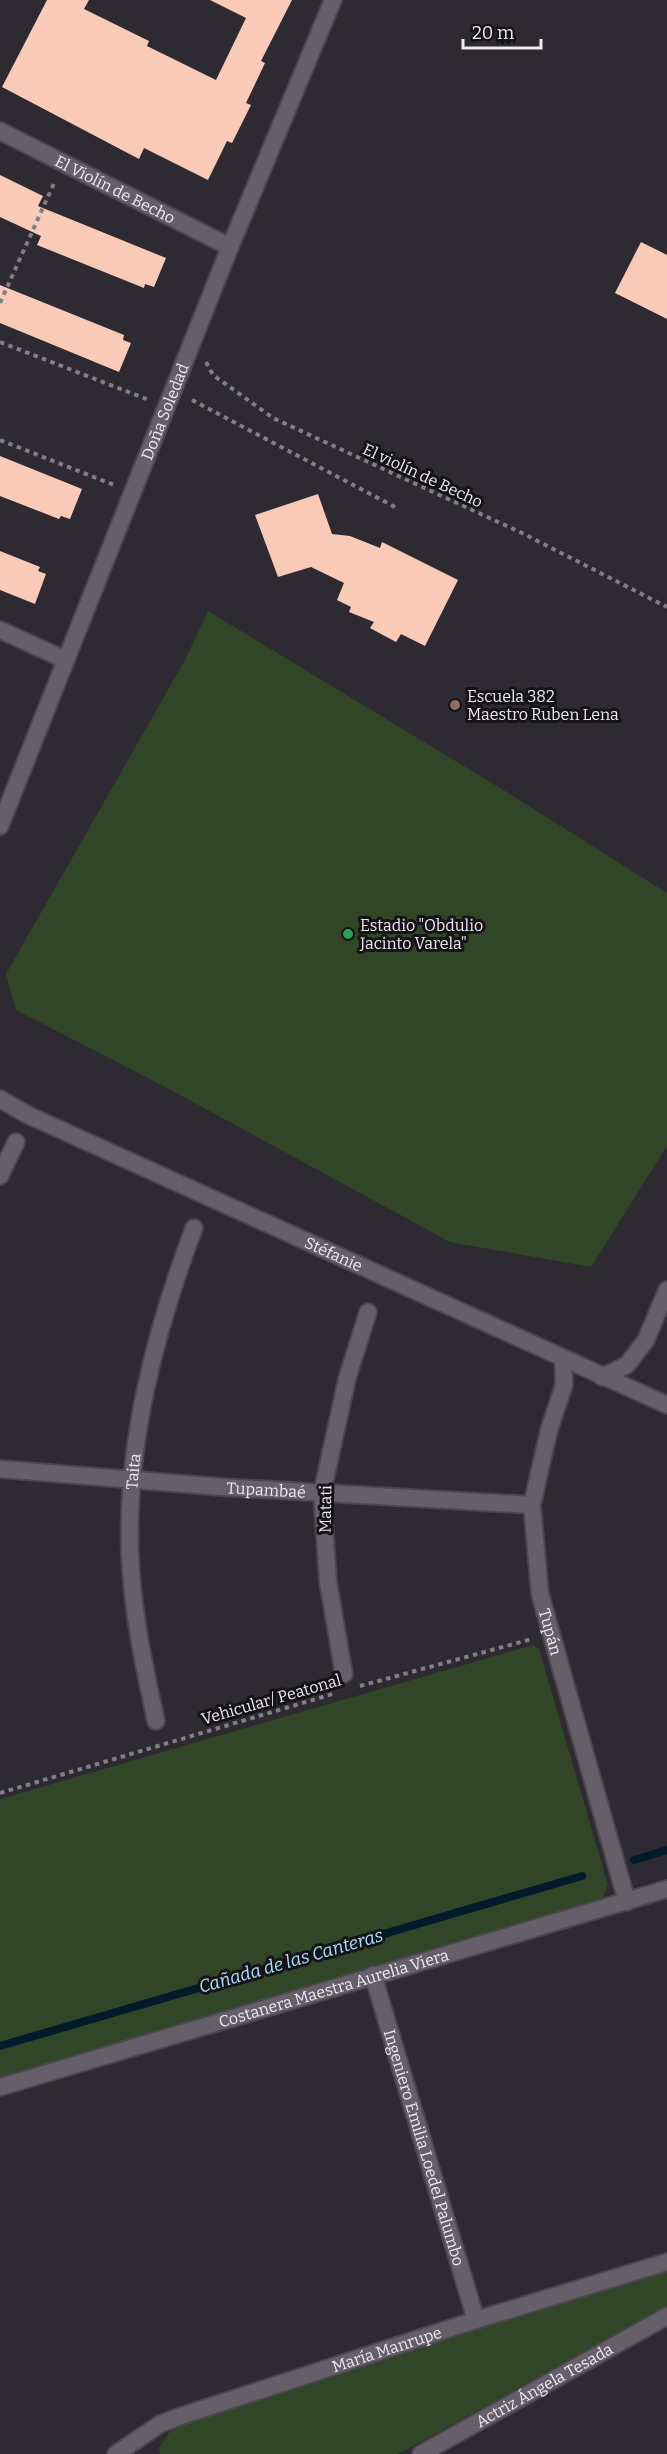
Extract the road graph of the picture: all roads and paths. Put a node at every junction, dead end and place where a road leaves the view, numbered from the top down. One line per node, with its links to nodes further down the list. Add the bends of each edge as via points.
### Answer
1 (333, 0): 4 (street, Doña Soledad)
2 (0, 131): 3 (street, El Violín de Becho)
3 (64, 163): 4 (street, El Violín de Becho); 5 (path)
4 (230, 247): 6 (street, Doña Soledad)
5 (0, 303)
6 (194, 337): 8 (street, Doña Soledad); 13 (path, El violín de Becho, via 213,375 273,418 522,533)
7 (0, 342): 9 (path)
8 (173, 390): 9 (street, Doña Soledad); 12 (path)
9 (166, 407): 11 (street, Doña Soledad)
10 (0, 440): 11 (path)
11 (132, 492): 15 (street, Doña Soledad)
12 (395, 507)
13 (667, 608)
14 (0, 630): 15 (street)
15 (66, 660): 16 (street, Doña Soledad)
16 (0, 826)
17 (0, 1099): 23 (street, Stéfanie)
18 (16, 1142): 19 (street)
19 (0, 1176)
20 (194, 1228): 27 (street, Taita, via 159,1328)
21 (667, 1290): 24 (street, via 646,1340 627,1365)
22 (368, 1312): 28 (street, Matati, via 347,1379)
23 (563, 1359): 24 (street, Stéfanie); 29 (street, Tupán, via 564,1385)
24 (602, 1377): 25 (street, Stéfanie)
25 (667, 1405)
26 (0, 1469): 27 (street, Tupambaé)
27 (132, 1480): 28 (street, Tupambaé); 33 (street, Taita, via 132,1585)
28 (322, 1493): 29 (street, Tupambaé); 31 (street, Matati, via 328,1582)
29 (532, 1505): 30 (street, Tupán, via 540,1594)
30 (551, 1634): 31 (path, Vehicular/ Peatonal); 36 (street, Tupán)
31 (346, 1681)
32 (338, 1692): 34 (path, Vehicular/ Peatonal)
33 (156, 1721)
34 (0, 1793)
35 (667, 1889): 36 (street, Costanera Maestra Aurelia Viera)
36 (627, 1902): 37 (street, Costanera Maestra Aurelia Viera)
37 (374, 1976): 38 (street, Costanera Maestra Aurelia Viera); 41 (street, Ingeniero Emilia Loedel Palumbo)
38 (0, 2087)
39 (667, 2262): 41 (street, María Manrupe)
40 (667, 2316): 43 (street, Actriz Ángela Tesada)
41 (476, 2320): 42 (street, María Manrupe, via 181,2416 160,2424)
42 (116, 2454)
43 (421, 2454)

